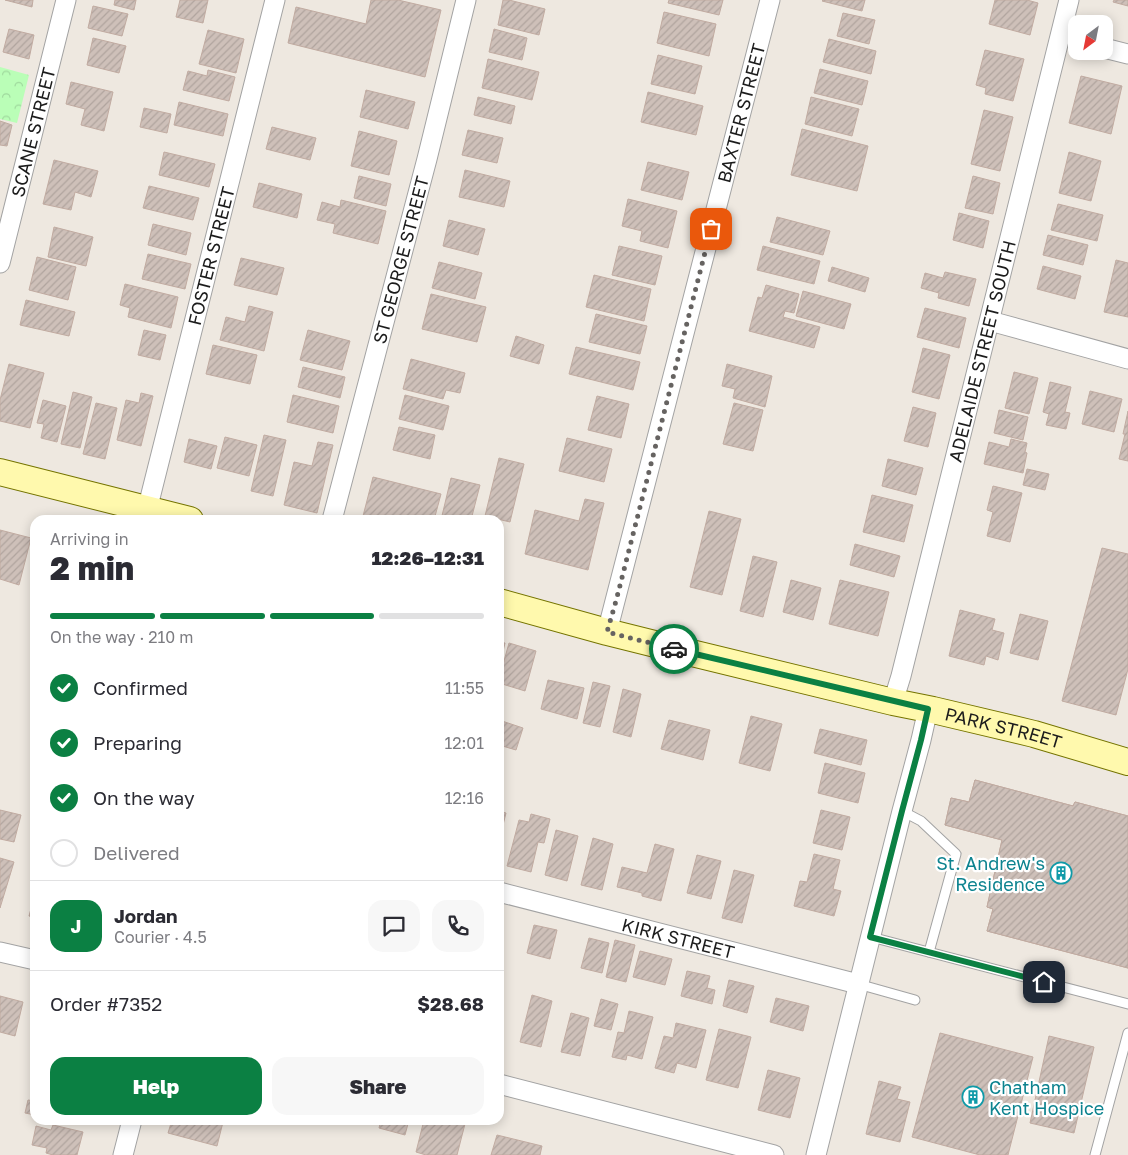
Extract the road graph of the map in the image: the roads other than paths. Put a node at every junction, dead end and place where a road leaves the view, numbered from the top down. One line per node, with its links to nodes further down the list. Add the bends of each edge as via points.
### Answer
1 (66, 0): 10 (street, SCANE STREET)
2 (275, 0): 14 (street, FOSTER STREET)
3 (466, 0): 16 (street, ST GEORGE STREET)
4 (770, 0): 18 (street, BAXTER STREET)
5 (1069, 0): 6 (street, ADELAIDE STREET SOUTH)
6 (1069, 15)
7 (1068, 40): 11 (street, ADELAIDE STREET SOUTH)
8 (1113, 50): 9 (street)
9 (1128, 54)
10 (0, 263)
11 (990, 321): 12 (street); 19 (street, ADELAIDE STREET SOUTH)
12 (1128, 359)
13 (0, 472): 14 (street)
14 (147, 510): 15 (street)
15 (168, 515)
16 (333, 515)
17 (504, 603): 18 (street, PARK STREET)
18 (607, 632): 19 (street, PARK STREET)
19 (894, 702): 20 (street, PARK STREET)
20 (928, 709): 21 (street, PARK STREET, via 1034,734); 22 (street)
21 (1128, 762)
22 (902, 811): 24 (street); 26 (lane, via 921,821 956,854)
23 (504, 893): 28 (street, KIRK STREET)
24 (870, 937): 26 (lane); 28 (street)
25 (0, 952): 27 (street)
26 (929, 952): 30 (lane)
27 (30, 959)
28 (858, 984): 29 (lane); 36 (street)
29 (915, 1000)
30 (1128, 1004)
31 (1128, 1034): 37 (lane)
32 (504, 1085): 35 (street)
33 (131, 1125): 34 (street)
34 (123, 1155)
35 (774, 1155)
36 (816, 1155)
37 (1095, 1155)

